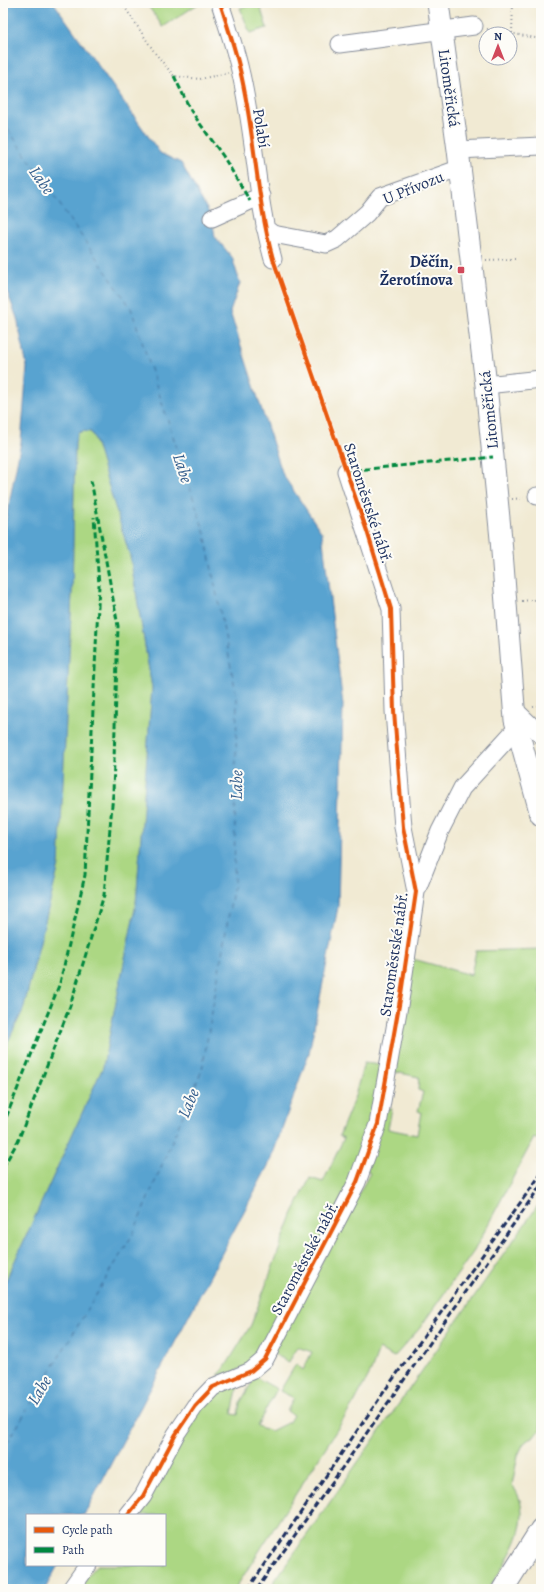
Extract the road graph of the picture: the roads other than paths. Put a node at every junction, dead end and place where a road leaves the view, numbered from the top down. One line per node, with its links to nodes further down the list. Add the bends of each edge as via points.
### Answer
1 (220, 3): 8 (street, Polabí, via 240,71)
2 (438, 3): 4 (main road, Litoměřická)
3 (474, 26): 4 (street)
4 (442, 29): 5 (street); 7 (main road, Litoměřická)
5 (340, 44)
6 (541, 146): 7 (street, U Přívozu)
7 (459, 159): 10 (street, U Přívozu, via 380,197 367,213 337,239 326,244 273,234); 13 (main road, Litoměřická)
8 (261, 196): 9 (street); 10 (street, Polabí)
9 (212, 218)
10 (265, 228): 11 (street, Polabí)
11 (273, 259)
12 (541, 379): 13 (street)
13 (486, 385): 15 (main road, Litoměřická)
14 (346, 471): 19 (street, Staroměstské nábř., via 391,608 394,711 403,827)
15 (515, 719): 16 (street); 17 (main road, Litoměřická); 19 (street, Staroměstské nábř., via 462,788 440,830)
16 (541, 735)
17 (534, 765): 18 (main road, Litoměřická)
18 (541, 815)
19 (416, 892): 20 (street, Staroměstské nábř., via 378,1124 357,1182 265,1359 251,1370 213,1387 195,1406 176,1434 143,1496)
20 (129, 1514)
21 (541, 1529): 24 (main road)
22 (87, 1566): 23 (street)
23 (71, 1589)
24 (504, 1589)

